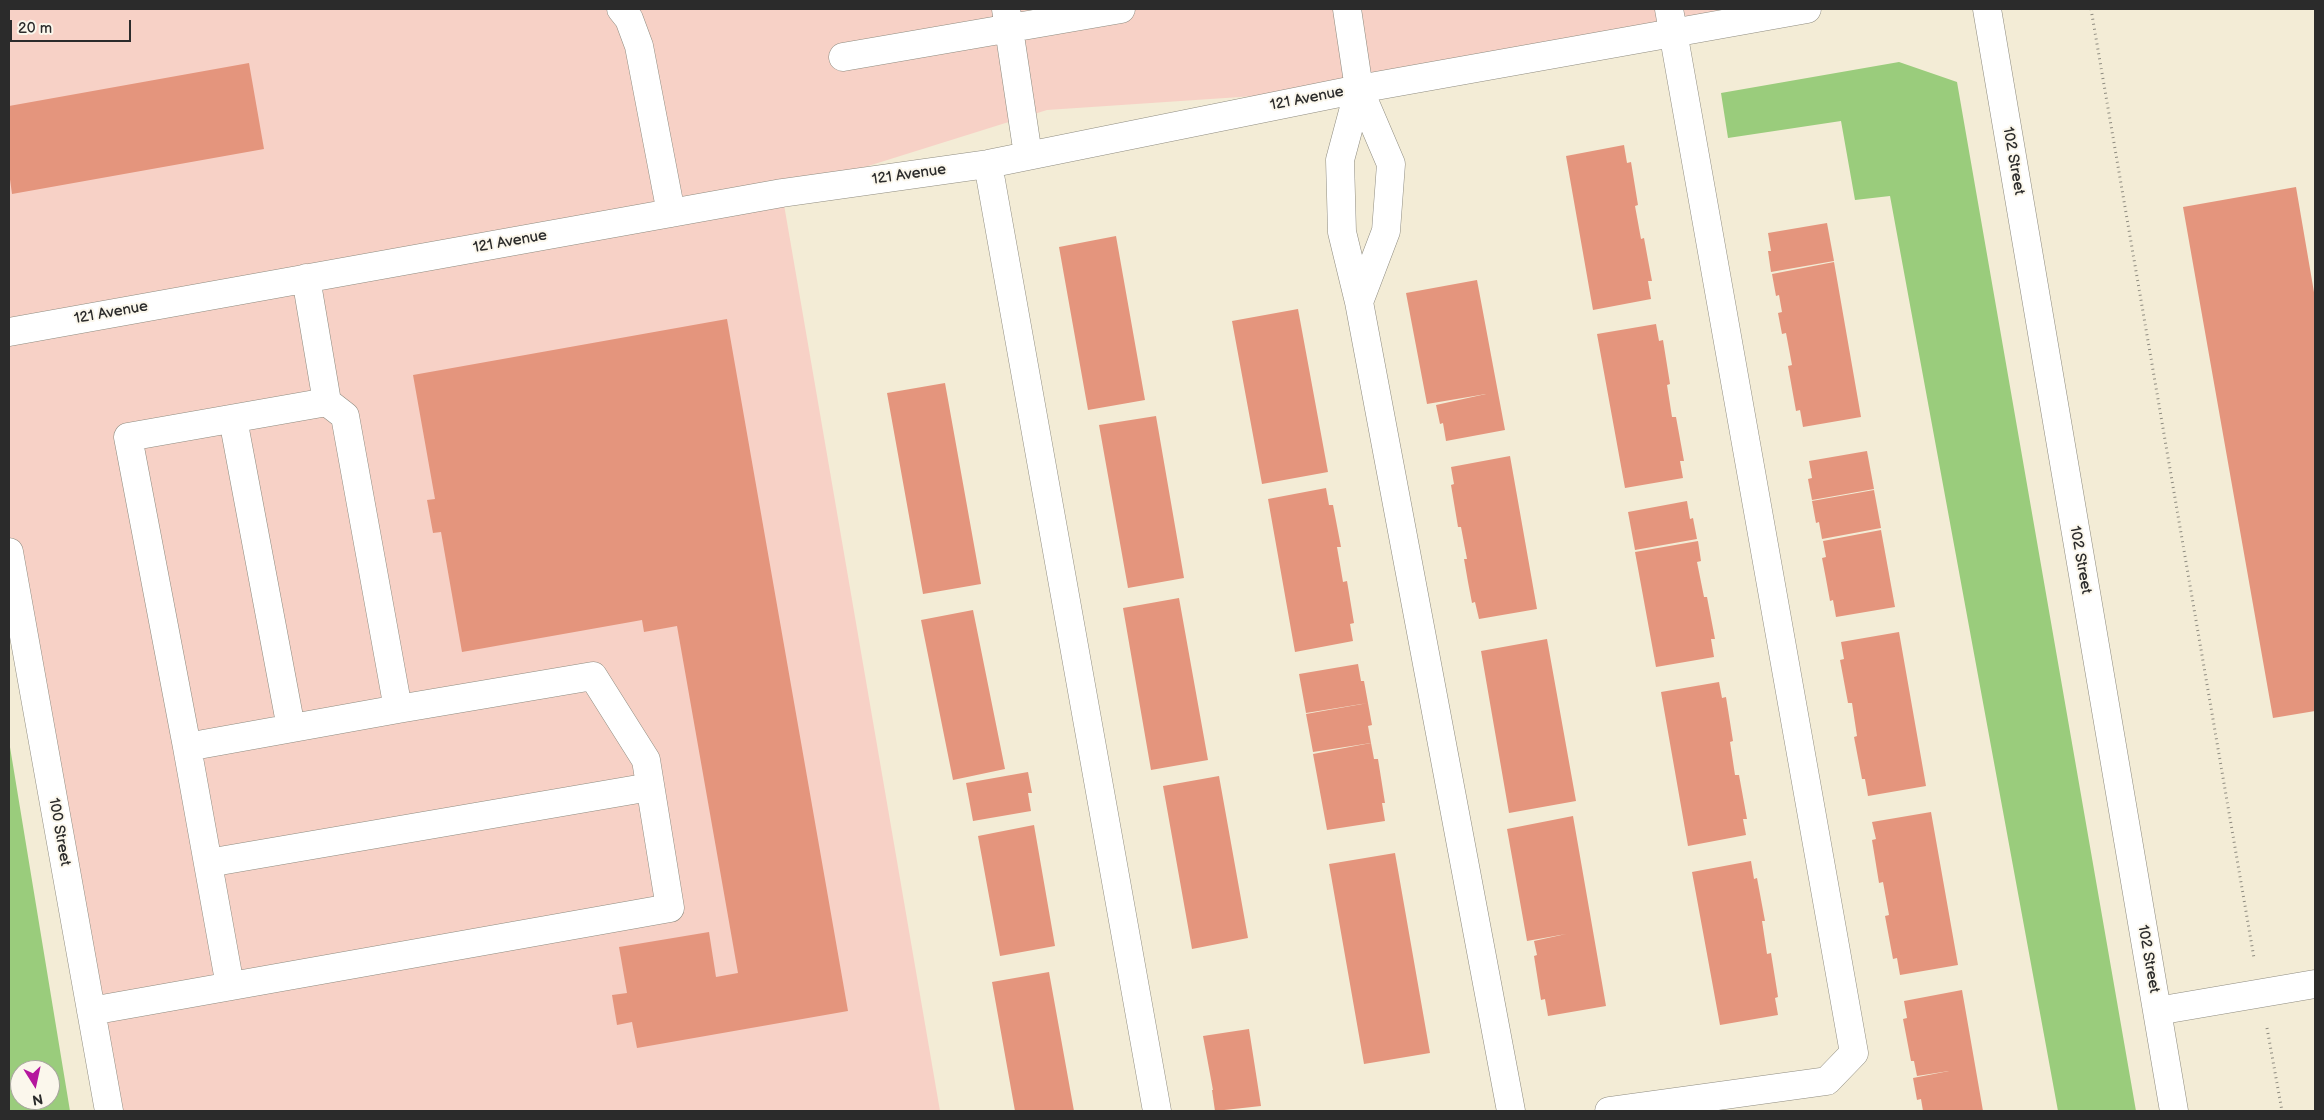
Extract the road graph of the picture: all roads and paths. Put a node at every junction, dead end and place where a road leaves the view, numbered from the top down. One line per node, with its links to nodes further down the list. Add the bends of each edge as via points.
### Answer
1 (621, 9): 13 (street, via 629,19 639,46)
2 (1121, 9): 7 (street)
3 (1347, 9): 10 (street)
4 (1807, 9): 8 (street, 121 Avenue)
5 (1987, 9): 29 (street, 102 Street)
6 (2091, 9): 27 (path)
7 (1008, 19): 9 (street); 11 (street)
8 (1671, 21): 10 (street, 121 Avenue); 33 (street, via 1854,1053 1827,1081)
9 (843, 57)
10 (1359, 89): 11 (street, 121 Avenue); 15 (street, via 1340,160 1342,232); 15 (street, via 1390,164 1386,230)
11 (1028, 156): 12 (street, 121 Avenue)
12 (988, 164): 13 (street, 121 Avenue, via 782,193); 31 (street)
13 (671, 213): 14 (street, 121 Avenue)
14 (306, 278): 16 (street, 121 Avenue); 17 (street)
15 (1358, 302): 32 (street)
16 (9, 332)
17 (327, 402): 18 (street); 20 (street, via 345,416)
18 (232, 419): 21 (street); 22 (street, via 128,437)
19 (9, 552): 28 (street, 100 Street)
20 (398, 709): 21 (street); 23 (street, via 592,676 646,760)
21 (291, 728): 22 (street)
22 (187, 747): 24 (street)
23 (650, 787): 24 (street); 26 (street, via 670,908)
24 (208, 863): 26 (street)
25 (2315, 984): 27 (street)
26 (230, 986): 28 (street)
27 (2260, 993): 29 (street); 35 (path)
28 (91, 1011): 30 (street, 100 Street)
29 (2156, 1011): 34 (street, 102 Street)
30 (109, 1111)
31 (1157, 1111)
32 (1511, 1111)
33 (1609, 1111)
34 (2174, 1111)
35 (2282, 1111)

